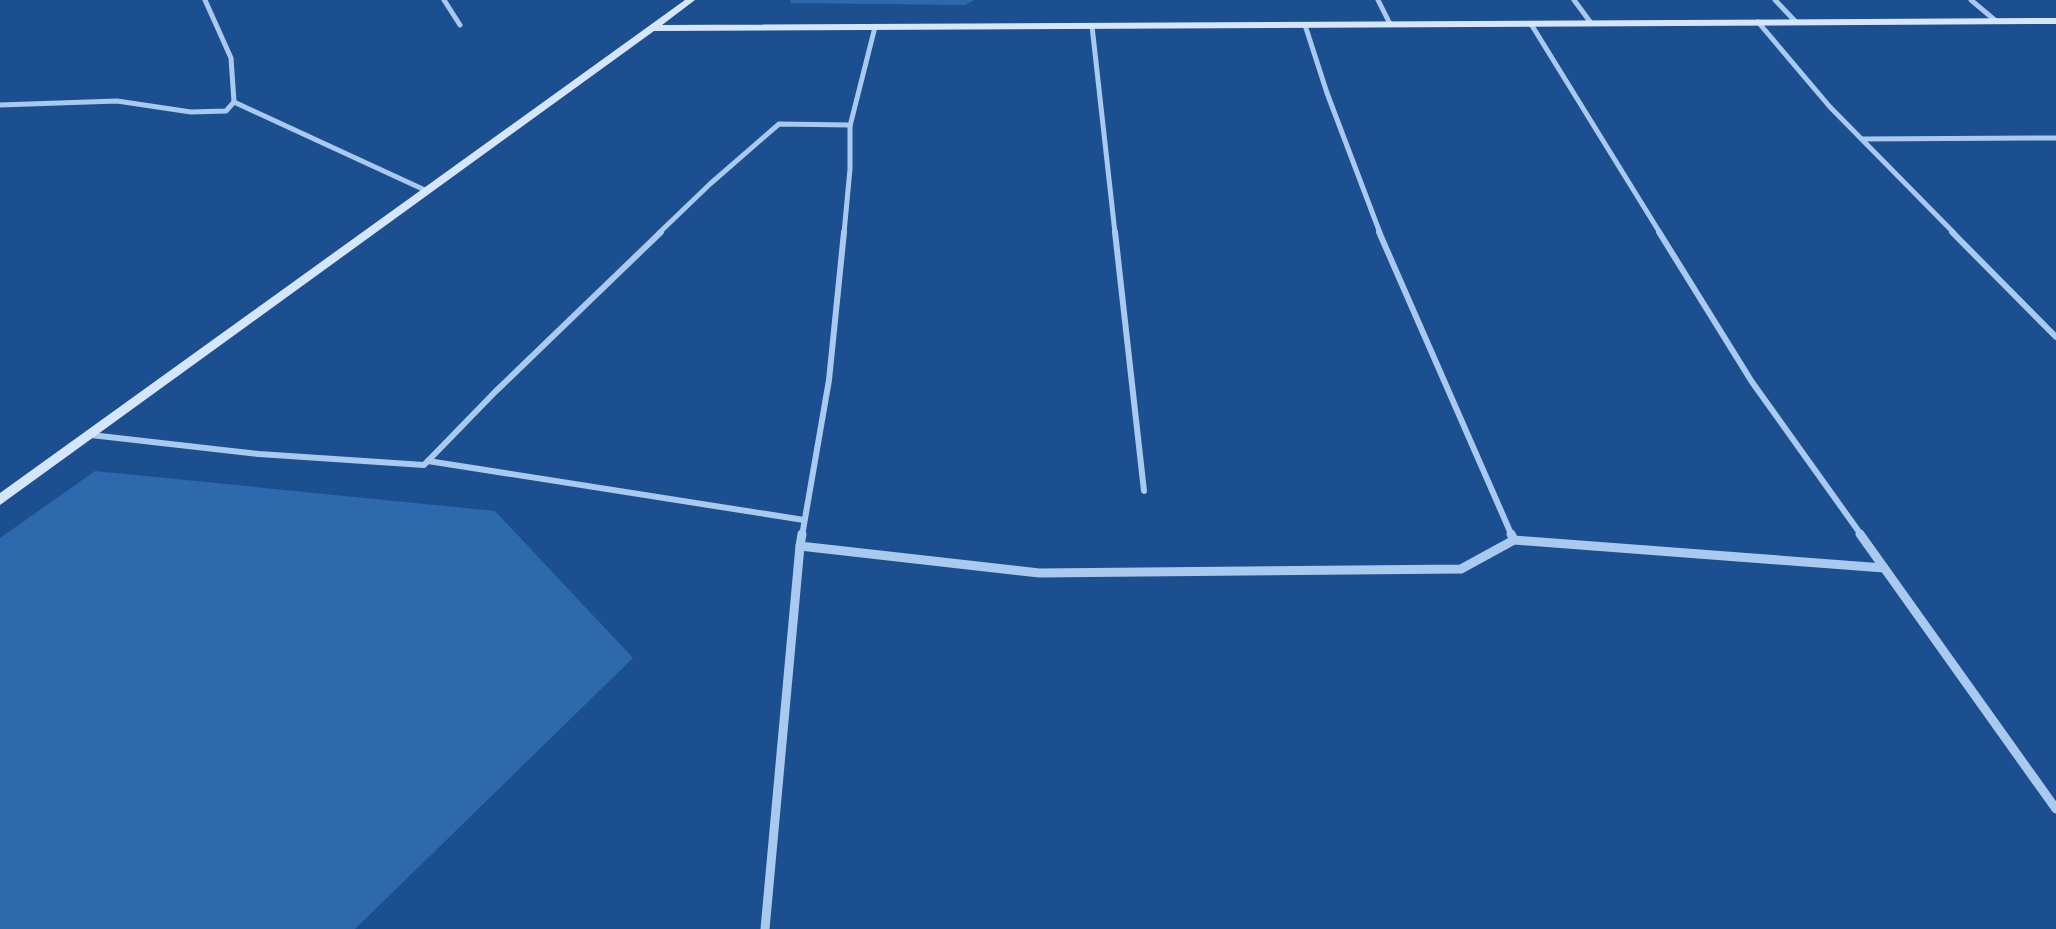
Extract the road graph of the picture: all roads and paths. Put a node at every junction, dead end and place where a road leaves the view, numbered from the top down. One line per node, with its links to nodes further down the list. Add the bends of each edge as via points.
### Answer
1 (205, 0): 20 (street, via 231,58)
2 (444, 0): 15 (street)
3 (691, 0): 19 (main road)
4 (1378, 0): 13 (street)
5 (1574, 0): 12 (street)
6 (1775, 0): 11 (street)
7 (1972, 0): 8 (street)
8 (1996, 21): 9 (main road); 11 (main road)
9 (2056, 21)
10 (1758, 22): 11 (main road); 12 (main road); 24 (street)
11 (1796, 22)
12 (1591, 23): 14 (main road)
13 (1390, 24): 14 (main road); 16 (main road)
14 (1531, 24): 34 (street, via 1752,382)
15 (460, 25)
16 (1305, 25): 17 (main road); 32 (street, via 1389,257)
17 (1092, 26): 18 (main road); 29 (street)
18 (875, 27): 19 (main road); 22 (street)
19 (651, 28): 25 (main road)
20 (234, 102): 21 (street, via 226,111 191,112 117,102); 25 (street)
21 (0, 105)
22 (850, 127): 28 (street, via 779,124 710,184); 31 (street, via 829,380)
23 (2056, 138): 24 (street)
24 (1863, 139): 26 (street)
25 (426, 191): 27 (main road)
26 (2056, 337)
27 (91, 435): 28 (street, via 259,454 424,465); 30 (main road)
28 (428, 461): 31 (street)
29 (1144, 491)
30 (0, 500)
31 (804, 520): 33 (street)
32 (1514, 540): 33 (street, via 1461,569 1053,573); 34 (street)
33 (800, 546): 36 (street)
34 (1884, 568): 35 (street)
35 (2056, 809)
36 (765, 929)

